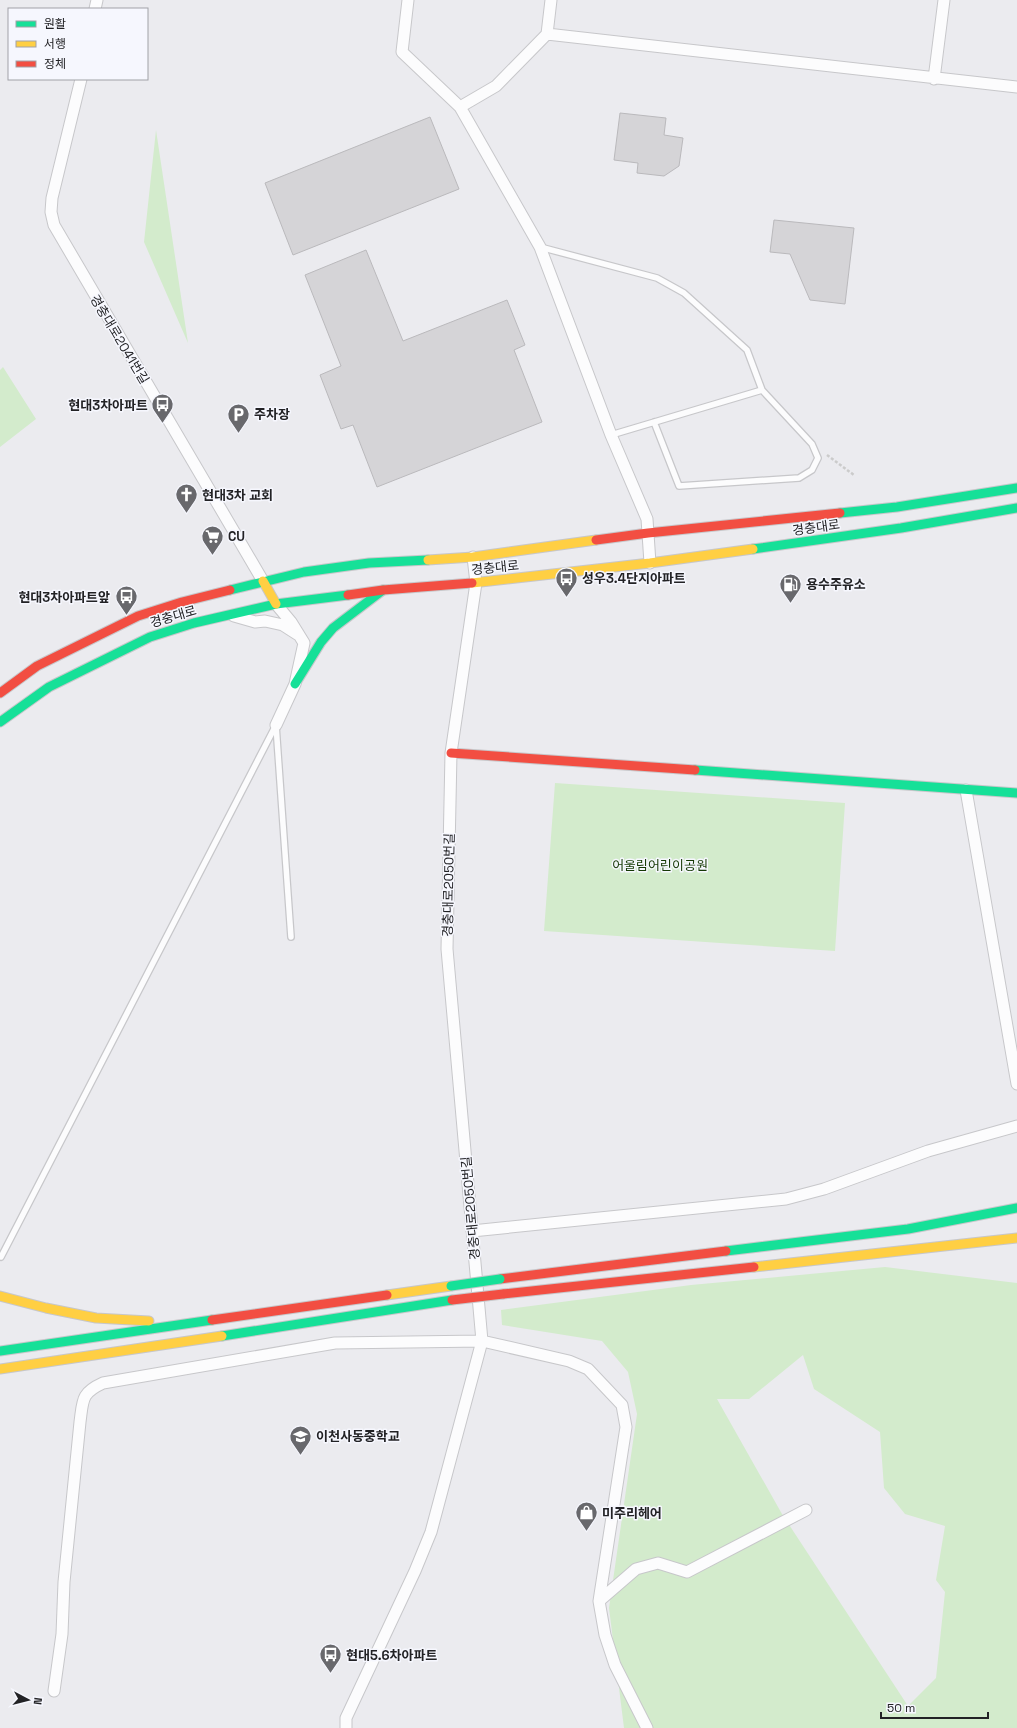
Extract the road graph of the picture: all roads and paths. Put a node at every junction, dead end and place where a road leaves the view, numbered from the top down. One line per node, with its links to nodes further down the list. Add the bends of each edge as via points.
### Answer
1 (408, 0): 8 (street, via 402,52)
2 (551, 0): 4 (street)
3 (944, 0): 5 (street)
4 (547, 34): 5 (street); 8 (street, via 496,86)
5 (934, 79): 7 (street)
6 (81, 80): 20 (street, 경충대로2041번길, via 52,198 51,212 54,225)
7 (1017, 87)
8 (460, 107): 9 (street)
9 (540, 247): 10 (lane, via 657,278 684,293 747,350); 12 (street)
10 (762, 390): 11 (lane); 13 (lane)
11 (654, 422): 12 (lane); 13 (lane, via 679,486 799,478 812,470 818,458)
12 (611, 435): 17 (street, via 647,519)
13 (812, 444): 14 (path)
14 (854, 475)
15 (1017, 488): 17 (main road, 경충대로, via 897,507)
16 (1017, 508): 19 (main road, 경충대로, via 901,528)
17 (648, 533): 18 (main road, 경충대로); 19 (street)
18 (473, 557): 20 (main road, 경충대로, via 369,563 304,572); 21 (street, 경충대로2050번길)
19 (650, 563): 21 (main road, 경충대로)
20 (263, 581): 23 (main road); 27 (main road, 경충대로, via 138,616 37,666)
21 (476, 583): 22 (main road, 경충대로); 30 (street, 경충대로2050번길)
22 (383, 590): 23 (main road, 경충대로); 26 (main road, via 333,628 321,642)
23 (276, 604): 24 (main road, 경충대로); 25 (street)
24 (230, 615): 25 (street, via 255,622 283,625); 28 (main road, 경충대로, via 194,623 144,640 49,687)
25 (299, 635): 26 (street, via 304,643)
26 (295, 684): 29 (street)
27 (0, 693)
28 (0, 722)
29 (276, 724): 33 (lane); 39 (lane)
30 (451, 754): 31 (main road); 37 (street, 경충대로2050번길, via 447,949)
31 (966, 790): 32 (main road); 34 (street)
32 (1017, 794)
33 (291, 937)
34 (1017, 1084)
35 (1017, 1126): 37 (street, via 928,1151 824,1189 786,1199)
36 (1017, 1208): 41 (main road, bridge, via 908,1229 500,1279)
37 (472, 1231): 42 (street, 경충대로2050번길)
38 (1017, 1238): 44 (main road, bridge, via 452,1300)
39 (1, 1257)
40 (0, 1296): 41 (main road, via 96,1318)
41 (201, 1322): 43 (main road)
42 (482, 1341): 48 (street, via 569,1361 588,1369 622,1405 626,1427); 49 (street, via 335,1343 103,1383 90,1389 83,1400 80,1422 64,1582 62,1634); 50 (street, via 431,1532 346,1718)
43 (0, 1351)
44 (109, 1354): 45 (main road); 46 (main road)
45 (0, 1369)
46 (29, 1374)
47 (806, 1510): 48 (street, via 686,1572 658,1563 636,1568)
48 (599, 1601): 51 (street, via 605,1635 615,1665)
49 (54, 1691)
50 (346, 1728)
51 (647, 1728)

